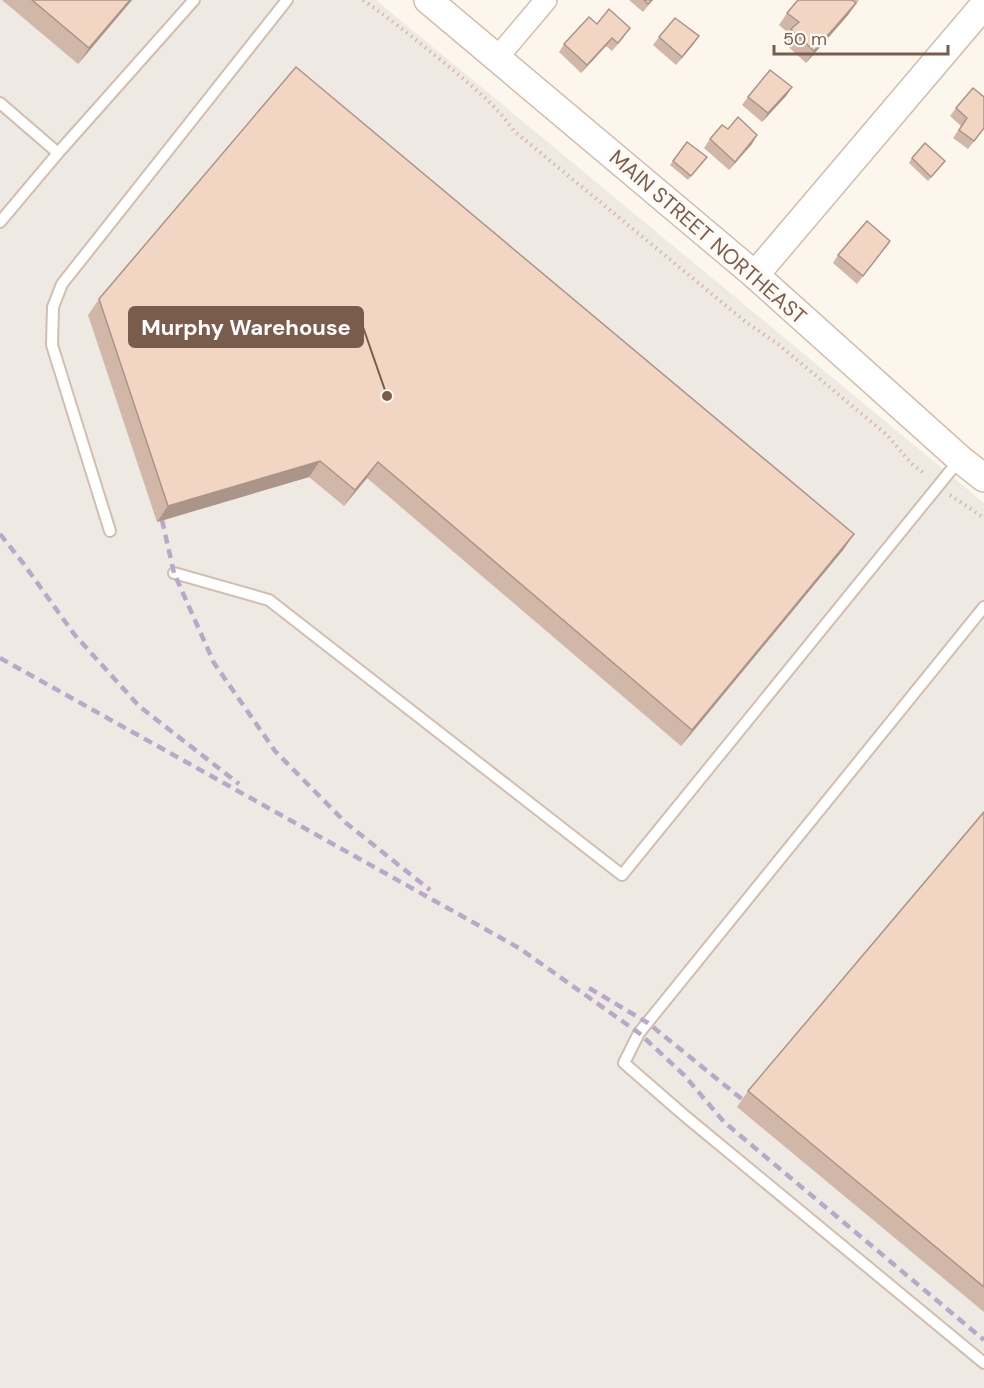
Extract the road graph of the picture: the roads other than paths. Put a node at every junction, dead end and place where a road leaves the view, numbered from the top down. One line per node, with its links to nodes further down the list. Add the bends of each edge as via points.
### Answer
1 (194, 0): 8 (lane)
2 (287, 0): 13 (lane, via 62,284 53,307 52,345)
3 (428, 0): 6 (street, MAIN STREET NORTHEAST)
4 (546, 0): 6 (street)
5 (981, 13): 10 (street)
6 (497, 58): 10 (street, MAIN STREET NORTHEAST)
7 (0, 103): 8 (lane)
8 (58, 153): 9 (lane)
9 (0, 222)
10 (754, 275): 11 (street, MAIN STREET NORTHEAST)
11 (960, 459): 12 (street, MAIN STREET NORTHEAST); 14 (lane, via 622,875 269,600)
12 (984, 478)
13 (110, 531)
14 (174, 573)
15 (984, 607): 16 (lane, via 639,1033 624,1063)
16 (984, 1363)

